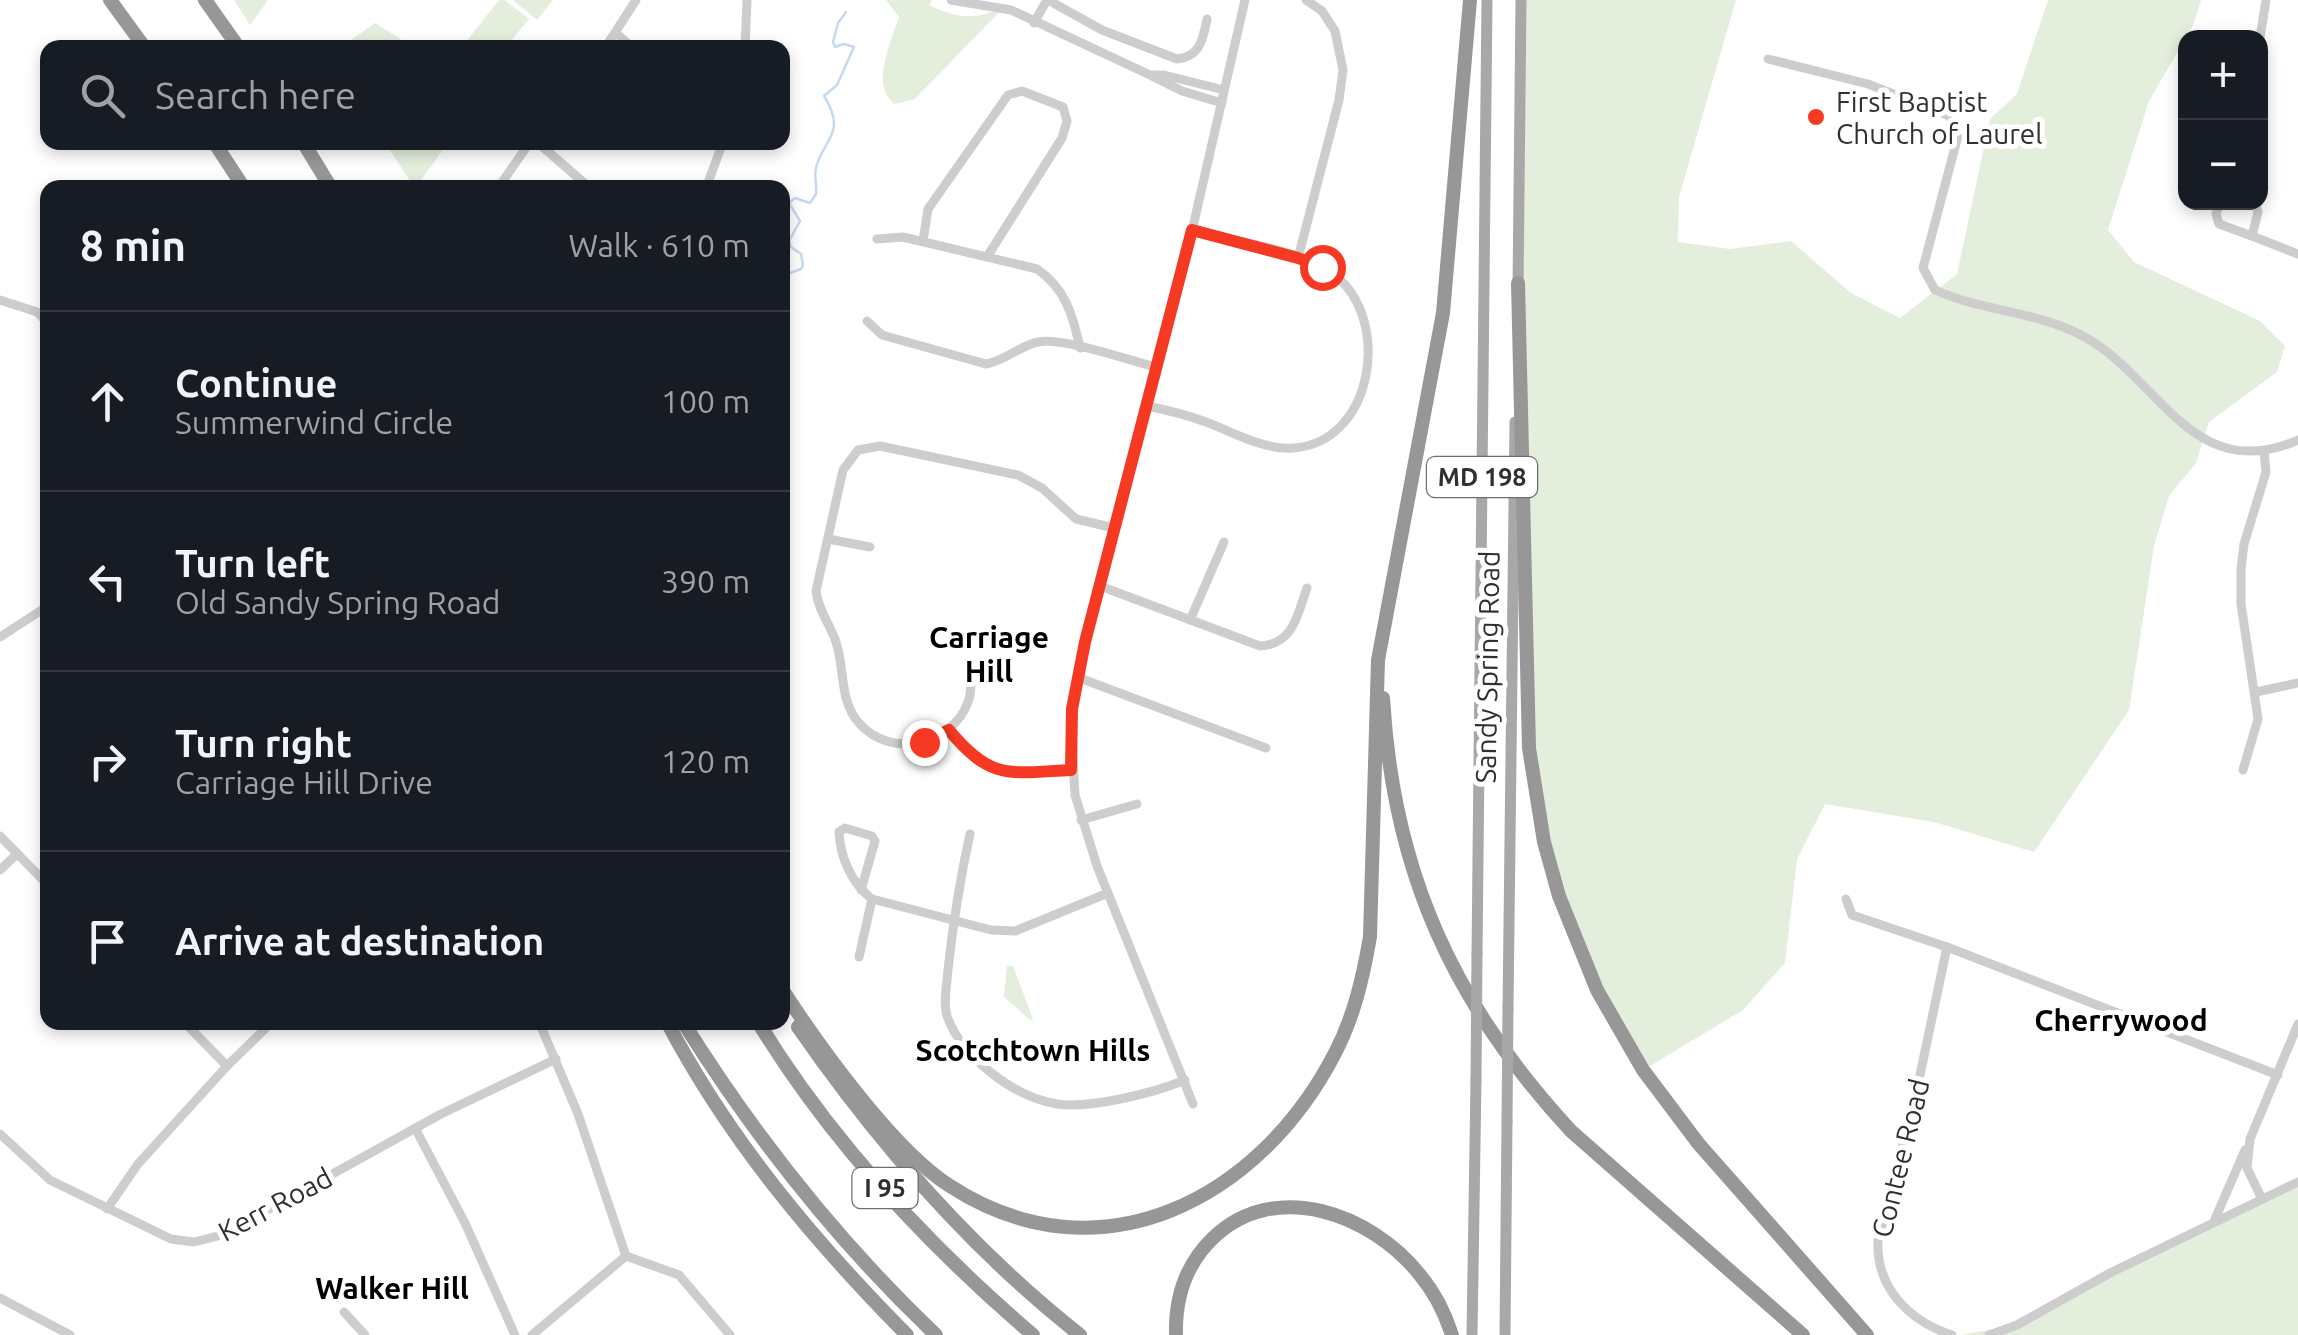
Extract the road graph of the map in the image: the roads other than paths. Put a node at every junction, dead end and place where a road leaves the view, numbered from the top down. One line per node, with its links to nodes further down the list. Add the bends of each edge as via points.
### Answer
1 (110, 0): 19 (highway)
2 (205, 0): 20 (highway)
3 (636, 0): 18 (street)
4 (748, 0): 23 (street)
5 (951, 0): 14 (street)
6 (1021, 0): 14 (street)
7 (1048, 0): 16 (street); 24 (street)
8 (1245, 0): 27 (street)
9 (1306, 0): 47 (street, via 1335,31 1344,70)
10 (1470, 0): 61 (highway, via 1443,313)
11 (1487, 0): 124 (main road, Sandy Spring Road / MD 198, bridge)
12 (1521, 0): 48 (main road, Sandy Spring Road / MD 198)
13 (2266, 0): 17 (street)
14 (1016, 13): 16 (street)
15 (1207, 19): 24 (street, via 1202,42 1189,57)
16 (1034, 23): 26 (street)
17 (2261, 30)
18 (616, 34): 21 (street); 22 (street)
19 (140, 40)
20 (233, 40)
21 (611, 40)
22 (623, 40)
23 (746, 40)
24 (1156, 53): 26 (street)
25 (1768, 59): 56 (street, via 1868,84 1956,124 1924,268 1935,290 2056,322 2114,356 2170,416 2204,440)
26 (1150, 75): 27 (street); 28 (street)
27 (1224, 90): 28 (street)
28 (1222, 103): 41 (street)
29 (219, 150): 34 (highway)
30 (308, 150): 35 (highway)
31 (527, 150): 36 (street)
32 (543, 150): 37 (street)
33 (720, 150): 38 (street)
34 (239, 180)
35 (326, 180)
36 (504, 180)
37 (580, 180)
38 (709, 180)
39 (2217, 210): 42 (street, via 2219,224)
40 (2257, 210): 42 (street)
41 (1192, 230): 47 (street); 53 (street)
42 (2252, 236): 45 (street)
43 (877, 240): 44 (street)
44 (923, 242): 46 (street); 46 (street, via 928,209 1008,95 1022,90 1063,107 1067,121)
45 (2298, 254)
46 (987, 257): 52 (street, via 1052,279)
47 (1298, 258): 54 (street, via 1337,277 1363,315 1366,361 1348,421 1317,443 1283,448)
48 (1518, 283): 125 (main road, Sandy Spring Road / MD 198, bridge); 127 (highway, via 1529,748 1559,896 1597,990 1642,1070)
49 (0, 300): 50 (street)
50 (40, 315)
51 (867, 321): 52 (street, via 882,335 986,364 1035,342)
52 (1080, 348): 53 (street)
53 (1156, 367): 54 (street)
54 (1147, 406): 57 (street)
55 (2298, 440): 56 (street)
56 (2264, 452): 70 (street, via 2266,472 2241,568)
57 (1114, 528): 58 (street, via 1076,519 1018,475 872,446 858,450 843,470); 62 (street)
58 (828, 539): 60 (street); 71 (street, via 817,599 837,645 855,719 900,744)
59 (1224, 542): 65 (street)
60 (870, 547)
61 (1392, 582): 89 (highway, via 1375,696 1372,924 1354,1007 1304,1104 1254,1162 1214,1191 1169,1213 1117,1226 1044,1224 994,1210 946,1184 902,1144); 126 (highway, via 1384,697 1391,780 1426,911 1466,996 1571,1131)
62 (1100, 586): 65 (street); 68 (street)
63 (1307, 588): 65 (street, via 1292,632 1269,646)
64 (40, 611): 66 (street)
65 (1190, 620)
66 (0, 637)
67 (970, 664): 71 (street, via 970,697)
68 (1078, 677): 72 (street); 73 (street)
69 (2298, 683): 70 (street)
70 (2256, 692): 74 (street, via 2258,719)
71 (949, 730): 73 (street, via 971,756 997,770)
72 (1266, 748)
73 (1071, 770): 76 (street)
74 (2243, 770)
75 (1137, 804): 76 (street)
76 (1081, 820): 83 (street)
77 (970, 834): 86 (street)
78 (0, 836): 79 (street)
79 (17, 854): 80 (street); 81 (street)
80 (0, 870)
81 (40, 877)
82 (861, 890): 82 (street, via 842,850 839,832 846,828 875,841); 84 (street)
83 (1108, 894): 86 (street, via 1015,932); 101 (street)
84 (872, 899): 86 (street); 88 (street)
85 (1846, 899): 87 (street, via 1852,914 1868,922)
86 (953, 920): 101 (street, via 947,1016 986,1072 1061,1104 1147,1093)
87 (1947, 947): 100 (street); 128 (street, Contee Road, via 1877,1259 1904,1308)
88 (859, 958)
89 (790, 1000)
90 (790, 1015): 121 (highway, via 903,1164 977,1244)
91 (2298, 1024): 100 (street)
92 (192, 1030): 99 (street)
93 (264, 1030): 99 (street)
94 (542, 1030): 98 (street)
95 (671, 1030): 118 (highway, via 812,1237)
96 (688, 1030): 119 (highway, I 95, via 791,1177)
97 (764, 1030): 120 (highway, I 95, via 880,1184)
98 (556, 1058): 103 (street, Kerr Road); 110 (street)
99 (227, 1066): 108 (street, via 130,1173)
100 (2278, 1075): 105 (street)
101 (1185, 1080): 102 (street)
102 (1194, 1104)
103 (416, 1128): 108 (street, Kerr Road, via 210,1240 178,1241); 115 (street)
104 (0, 1134): 108 (street, Kerr Road, via 50,1180)
105 (2250, 1139): 107 (street, via 2247,1168); 109 (street)
106 (2298, 1182): 107 (street)
107 (2261, 1197): 109 (street)
108 (108, 1209)
109 (2214, 1221): 129 (street)
110 (626, 1256): 116 (street); 117 (street, via 679,1275)
111 (0, 1298): 113 (street)
112 (344, 1312): 114 (street)
113 (70, 1335)
114 (365, 1335)
115 (515, 1335)
116 (532, 1335)
117 (730, 1335)
118 (907, 1335)
119 (936, 1335)
120 (1033, 1335)
121 (1080, 1335)
122 (1176, 1335): 123 (highway, via 1183,1282 1202,1249 1233,1222 1290,1206 1350,1220 1391,1245 1421,1276)
123 (1452, 1335)
124 (1472, 1335)
125 (1505, 1335)
126 (1803, 1335)
127 (1867, 1335)
128 (1952, 1335)
129 (1988, 1335)

